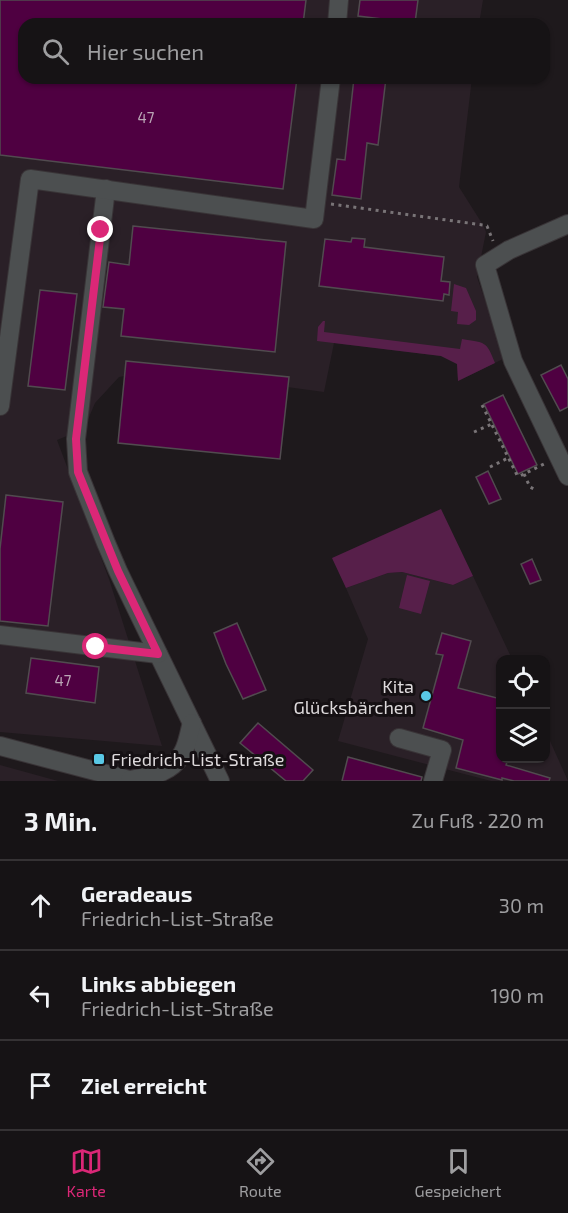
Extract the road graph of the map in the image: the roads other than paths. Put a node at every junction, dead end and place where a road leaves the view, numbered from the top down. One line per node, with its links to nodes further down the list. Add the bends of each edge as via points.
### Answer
1 (339, 0): 2 (street)
2 (338, 18)
3 (330, 84): 4 (street, via 314,219)
4 (106, 189): 6 (street, via 30,179); 9 (street, via 76,439 78,472 118,571)
5 (568, 224): 7 (street, via 485,265 513,361)
6 (0, 406)
7 (568, 476)
8 (0, 635): 9 (street)
9 (158, 654): 10 (street)
10 (192, 723): 13 (street, via 183,752 174,764 161,774); 14 (street)
11 (399, 738): 15 (street, via 442,750)
12 (0, 746): 13 (street)
13 (131, 781)
14 (220, 781)
15 (434, 781)

